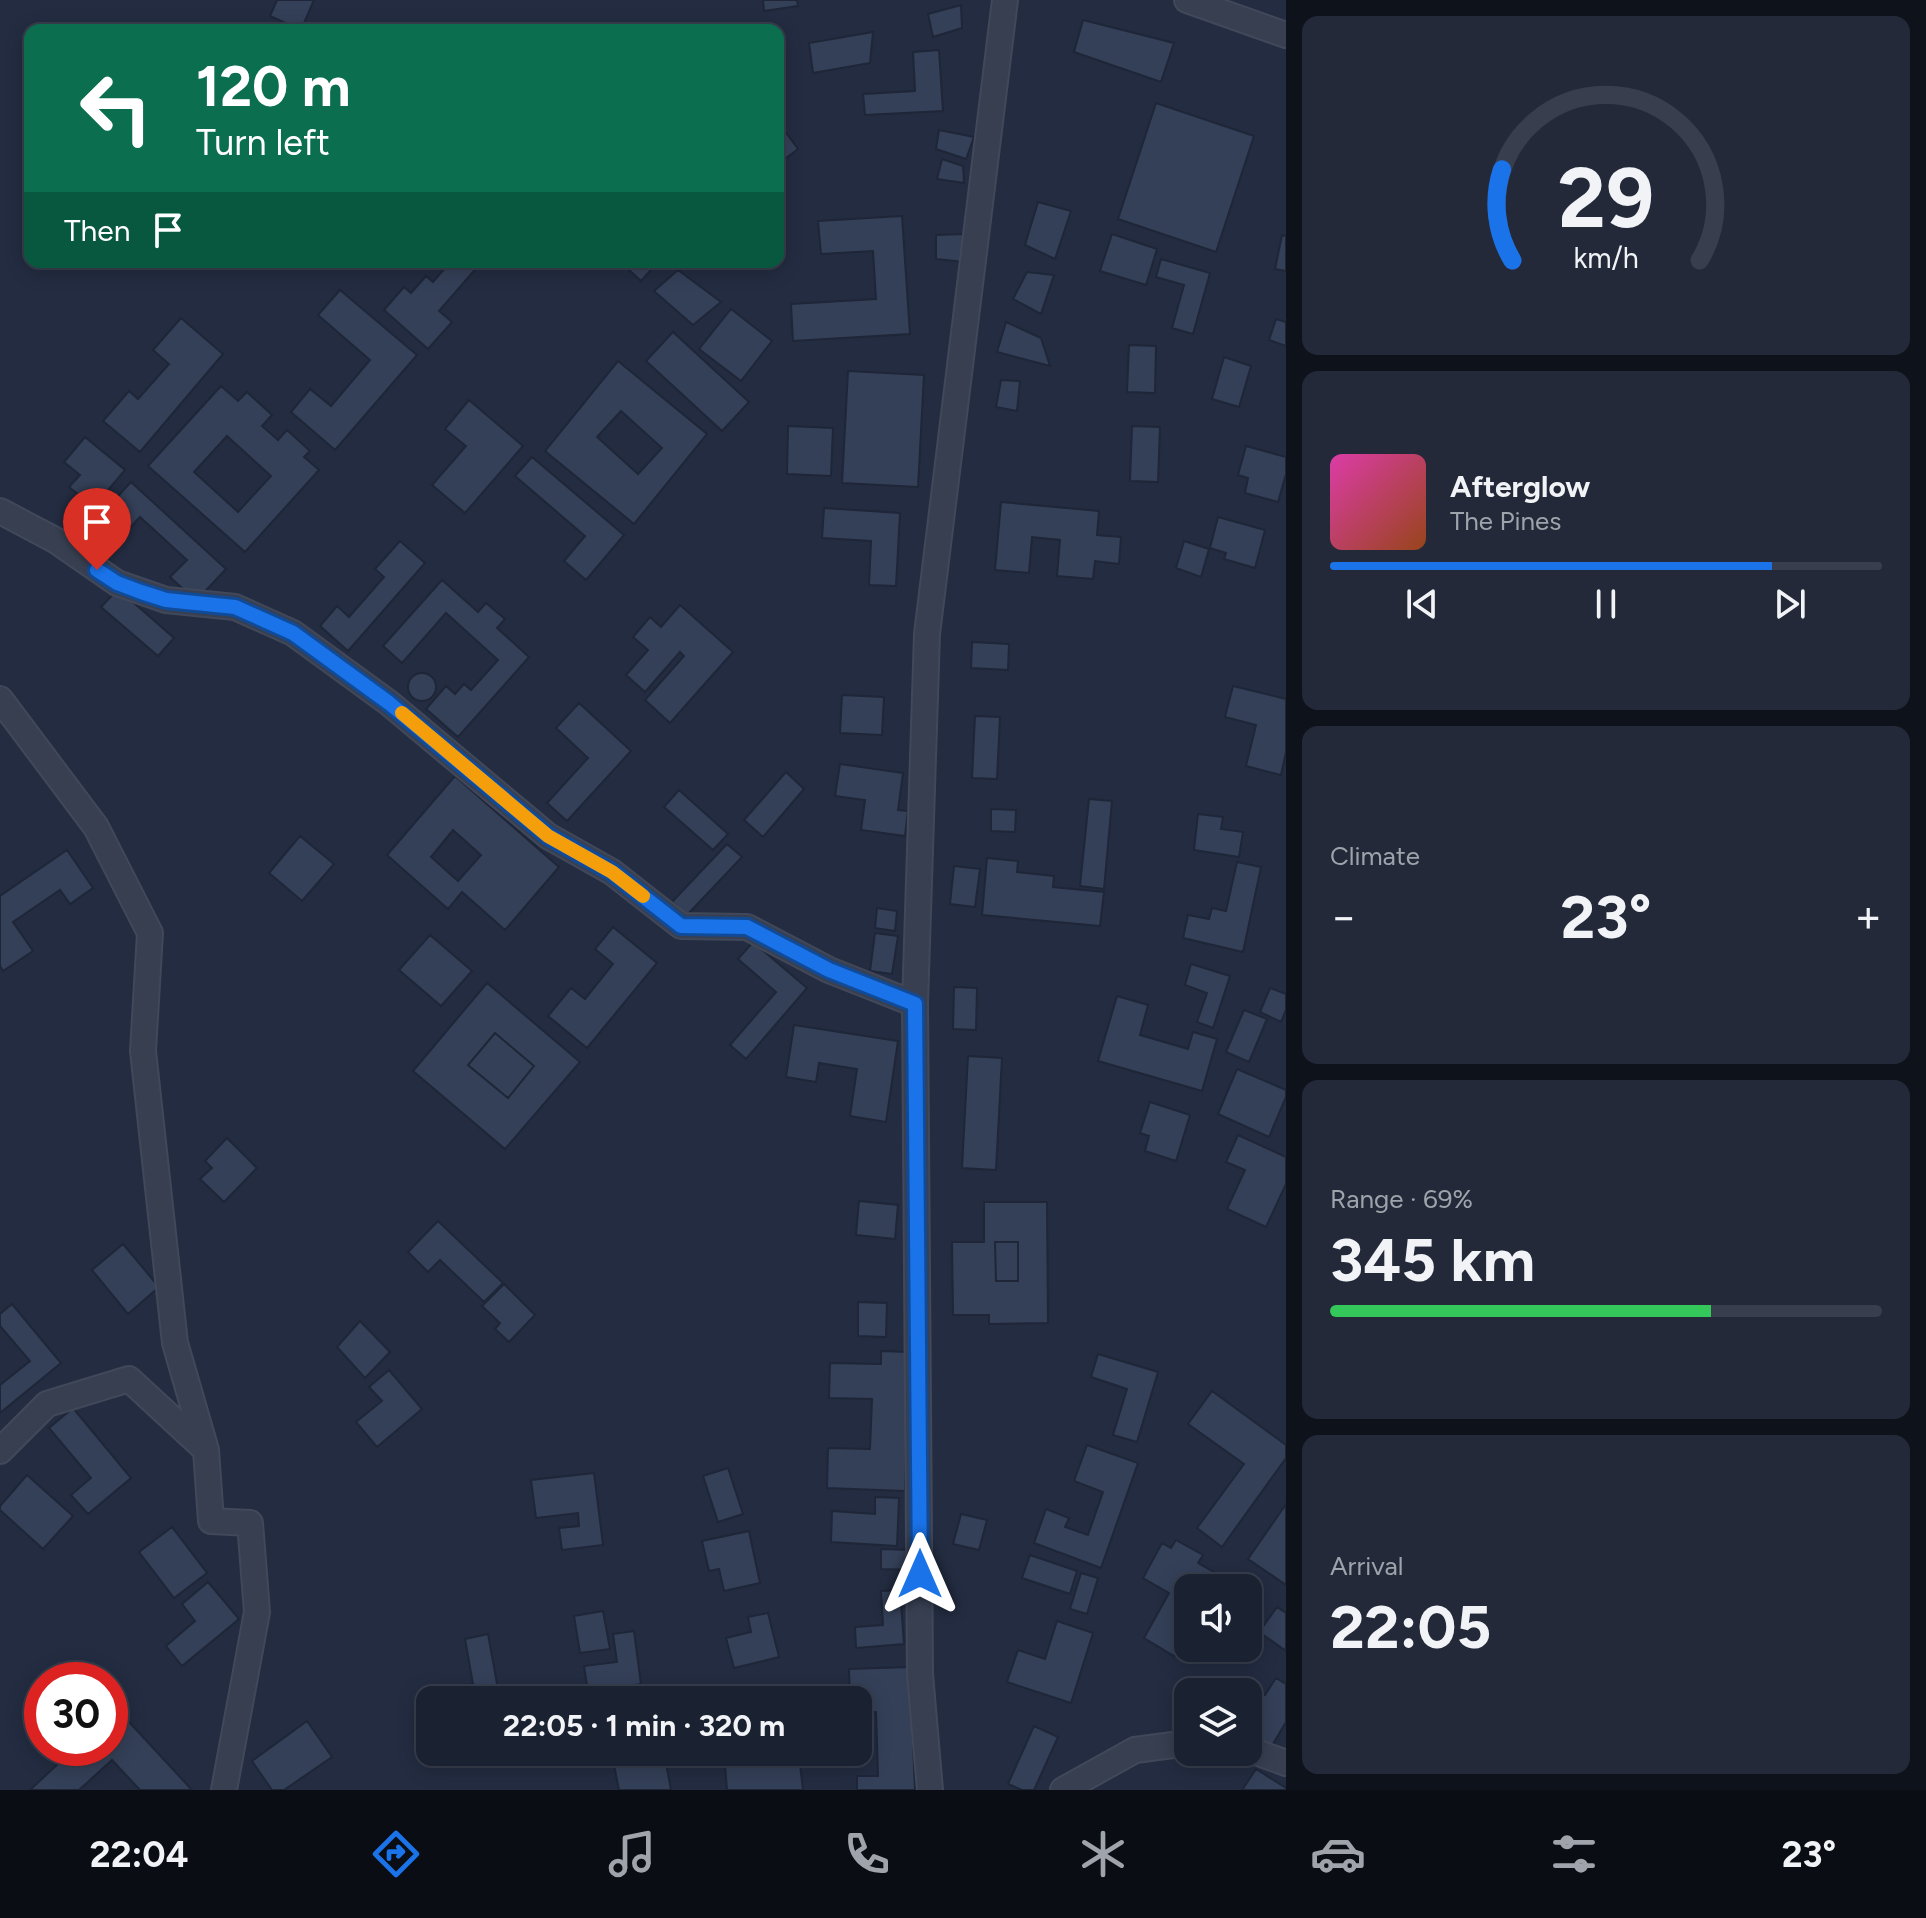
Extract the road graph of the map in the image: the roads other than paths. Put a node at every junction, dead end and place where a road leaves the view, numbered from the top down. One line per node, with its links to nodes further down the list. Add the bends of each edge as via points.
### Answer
1 (1005, 0): 6 (street, via 927,634)
2 (1187, 0): 3 (street)
3 (1286, 35)
4 (0, 511): 6 (street, via 55,540 117,583 166,600 235,607 293,633 389,703 548,836 612,872 681,926 747,927 829,970)
5 (0, 699): 7 (street, via 96,827 150,933 143,1051 175,1343)
6 (915, 1004): 13 (street, via 920,1674)
7 (206, 1450): 8 (street, via 129,1379 47,1404); 12 (street, via 211,1521 250,1523 257,1612)
8 (0, 1451)
9 (1174, 1745): 14 (street, via 1135,1750)
10 (1262, 1754): 11 (street)
11 (1286, 1763)
12 (224, 1790)
13 (930, 1790)
14 (1063, 1790)

